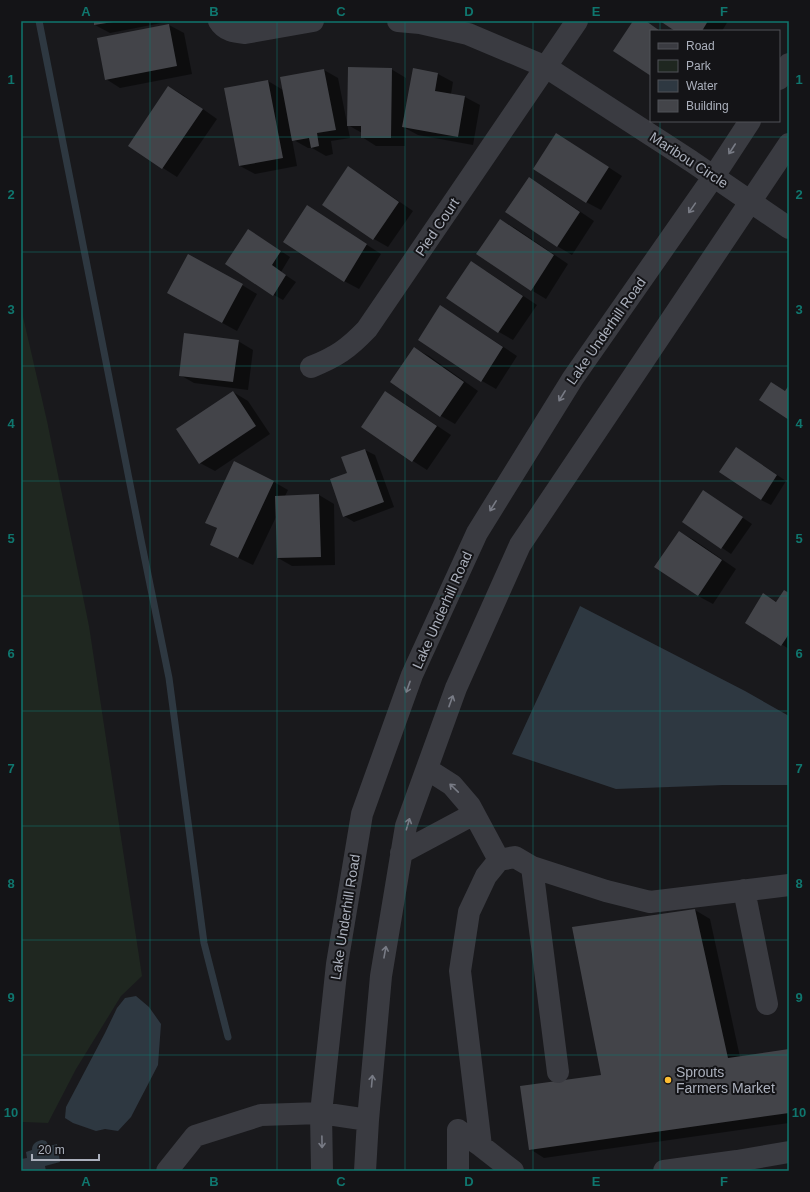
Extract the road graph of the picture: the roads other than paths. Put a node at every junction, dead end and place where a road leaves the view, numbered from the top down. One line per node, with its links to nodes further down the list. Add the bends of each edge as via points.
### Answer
1 (219, 21): 2 (street, via 227,29 245,32)
2 (312, 21)
3 (398, 21): 6 (street, Maribou Circle, via 420,23 468,34)
4 (577, 21): 6 (street)
5 (789, 64): 7 (street)
6 (546, 67): 10 (street, Maribou Circle); 13 (street, Pied Court, via 367,329 338,355)
7 (780, 78)
8 (749, 122): 10 (street, Lake Underhill Road, one-way to 10)
9 (789, 144): 11 (street)
10 (714, 176): 11 (street, Maribou Circle); 23 (street, Lake Underhill Road, one-way to 23, via 573,378 477,533 412,676 362,814 337,964)
11 (750, 202): 12 (street, Maribou Circle); 14 (street, one-way to 11, via 456,688 520,545)
12 (789, 228)
13 (311, 367)
14 (427, 770): 15 (street, one-way to 14, via 452,785); 16 (street, one-way to 14, via 406,826)
15 (474, 814): 16 (street); 17 (street)
16 (402, 853): 24 (street, one-way to 16, via 380,976)
17 (498, 860): 18 (street, via 515,857); 25 (street, via 486,876 469,912 460,971)
18 (532, 867): 20 (street, via 650,902); 22 (street)
19 (789, 885): 20 (street)
20 (744, 890): 21 (street)
21 (767, 1004)
22 (558, 1072)
23 (321, 1113): 24 (street); 27 (street, via 261,1115 195,1136); 28 (street, Lake Underhill Road, one-way to 28)
24 (368, 1120): 29 (street)
25 (481, 1146): 30 (street, via 458,1130); 31 (street)
26 (789, 1152): 32 (street)
27 (167, 1171)
28 (322, 1171)
29 (365, 1171)
30 (458, 1171)
31 (513, 1171)
32 (664, 1171)

